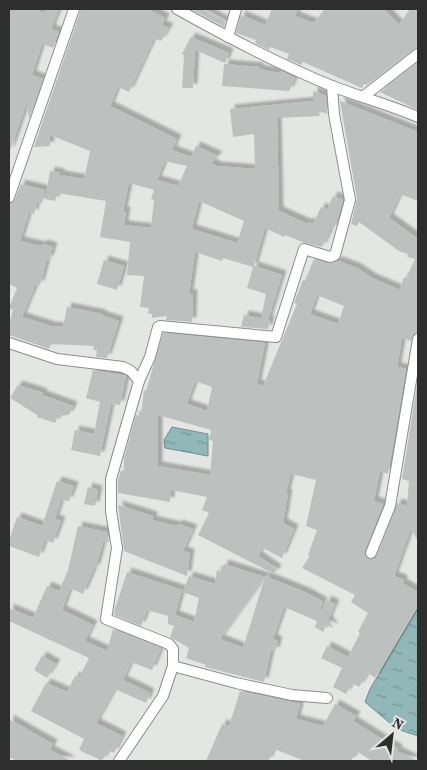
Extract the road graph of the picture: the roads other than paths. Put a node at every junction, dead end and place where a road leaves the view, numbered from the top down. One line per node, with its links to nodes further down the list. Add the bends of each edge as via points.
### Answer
1 (74, 9): 9 (street)
2 (177, 9): 4 (street)
3 (236, 9): 4 (street)
4 (228, 37): 6 (street)
5 (418, 54): 7 (street)
6 (332, 86): 7 (street); 12 (street, via 350,200 335,255 330,257 304,249 275,338 160,326)
7 (364, 96): 8 (street)
8 (418, 117)
9 (9, 196)
10 (418, 339): 13 (street, via 390,506)
11 (9, 344): 12 (street, via 57,360 123,367)
12 (139, 381): 14 (street, via 111,479 111,511 117,548 106,616 108,621 171,645)
13 (372, 553)
14 (173, 666): 15 (street, via 292,695); 16 (street, via 163,696)
15 (327, 698)
16 (119, 761)

